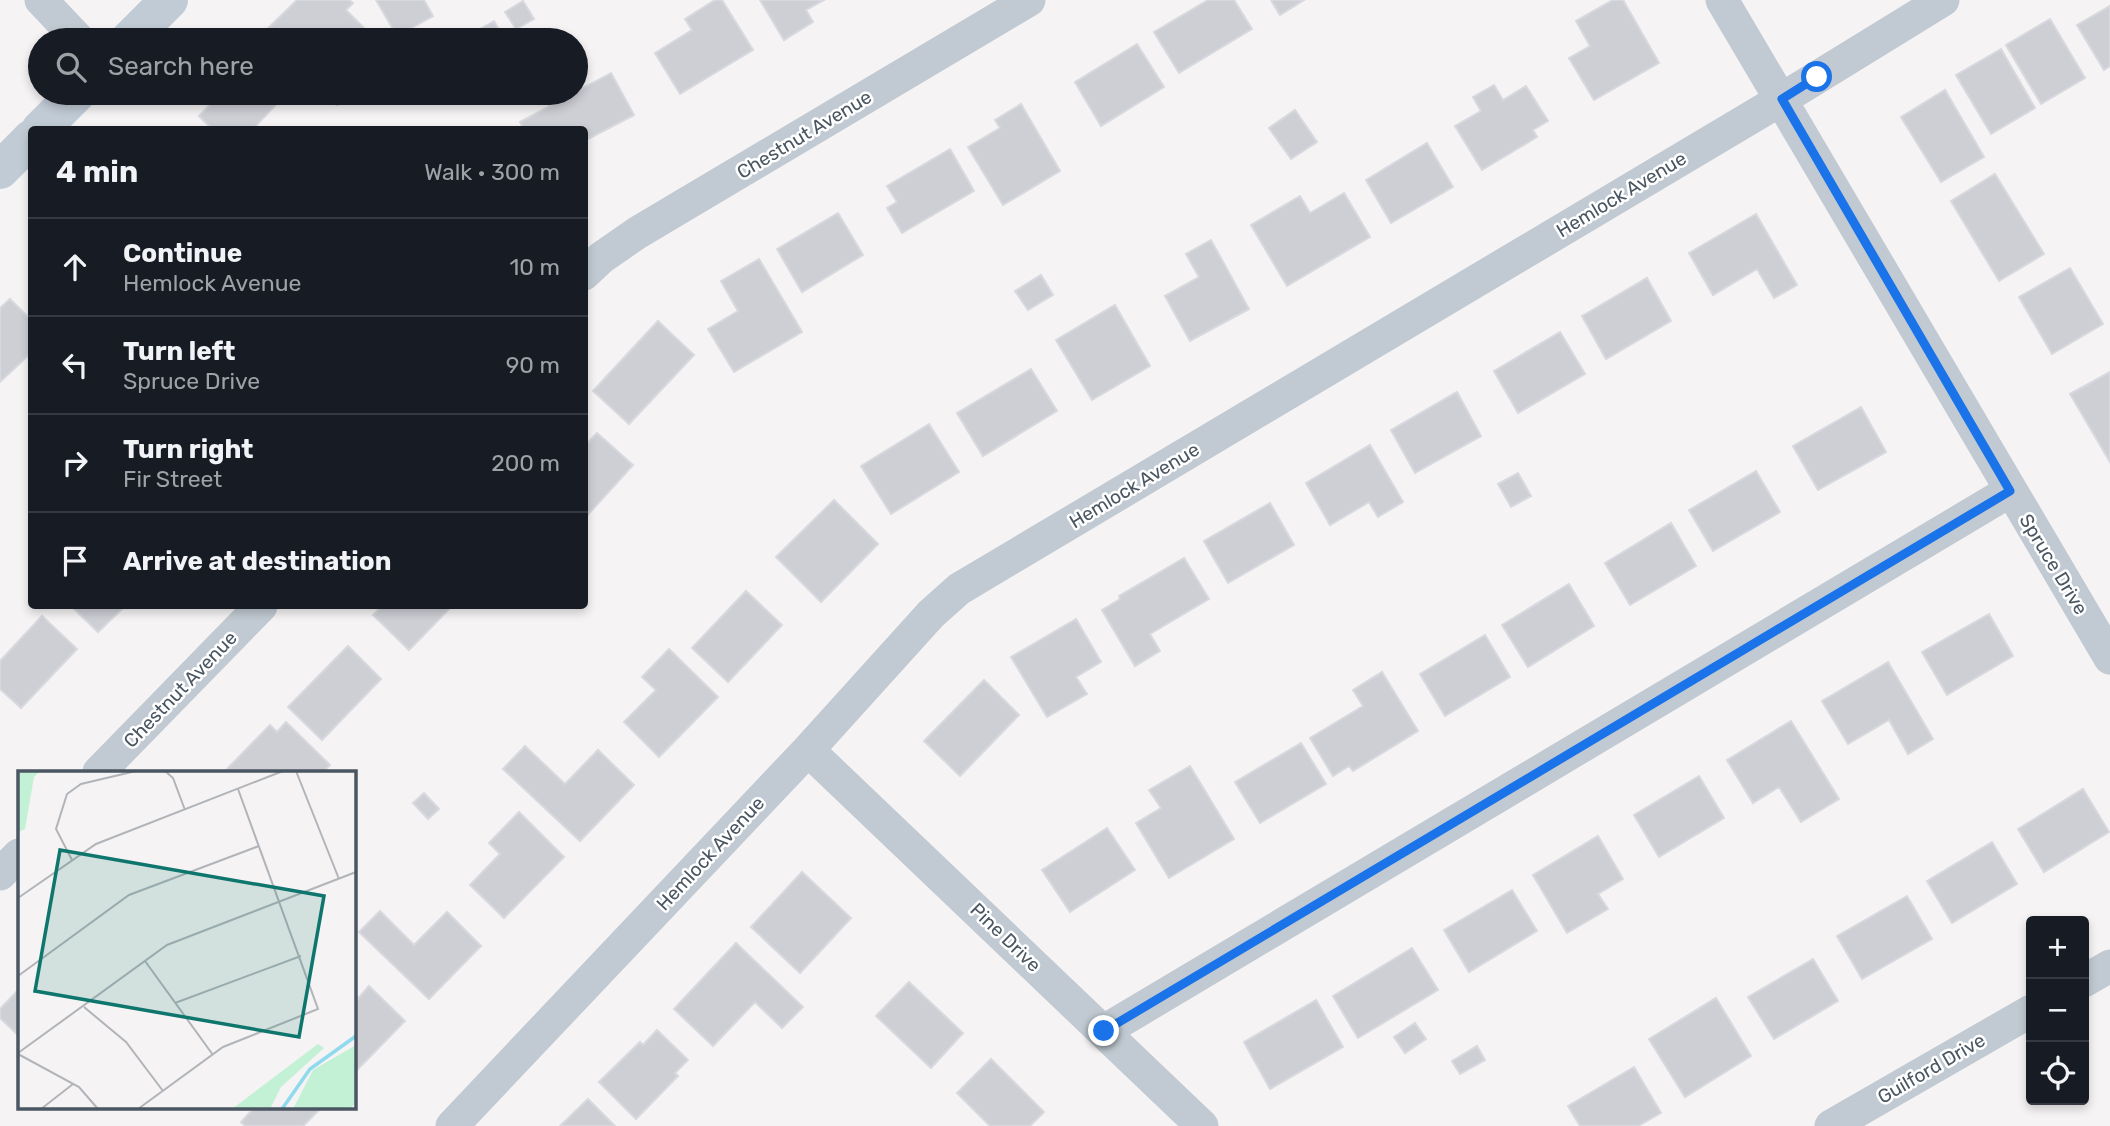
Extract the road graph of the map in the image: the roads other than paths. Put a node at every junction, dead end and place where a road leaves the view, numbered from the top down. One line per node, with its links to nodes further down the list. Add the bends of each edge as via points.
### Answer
1 (41, 0): 6 (street)
2 (169, 0): 7 (street)
3 (1028, 0): 13 (street, Chestnut Avenue, via 636,233)
4 (1722, 0): 8 (street, Spruce Drive)
5 (1942, 0): 8 (street, Hemlock Avenue)
6 (68, 28)
7 (141, 28)
8 (1782, 99): 14 (street, Spruce Drive); 17 (street, Hemlock Avenue, via 959,589)
9 (65, 105): 10 (street)
10 (44, 126)
11 (28, 142): 12 (street)
12 (0, 170)
13 (588, 270)
14 (2010, 491): 16 (street, Spruce Drive); 24 (street)
15 (258, 609): 18 (street, Chestnut Avenue)
16 (2110, 658)
17 (808, 750): 24 (street, Pine Drive); 25 (street, Hemlock Avenue)
18 (100, 771)
19 (18, 856): 20 (street)
20 (0, 874)
21 (2110, 966): 22 (street)
22 (2087, 979)
23 (2026, 1014): 27 (street, Guilford Drive)
24 (1104, 1031): 26 (street, Pine Drive)
25 (452, 1126)
26 (1202, 1126)
27 (1831, 1126)

